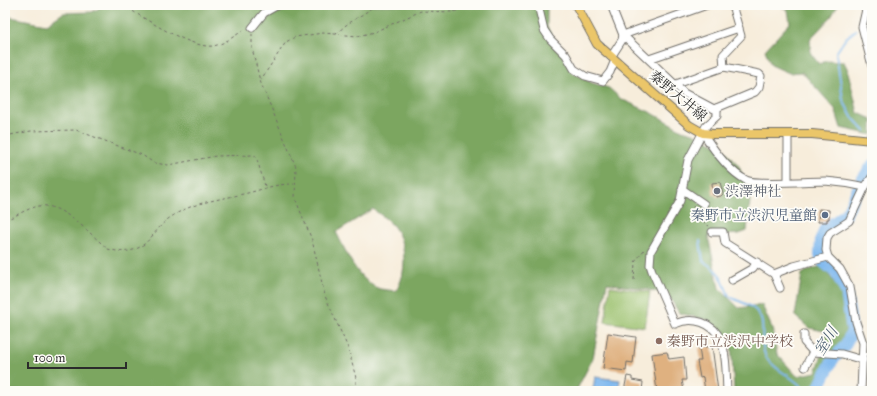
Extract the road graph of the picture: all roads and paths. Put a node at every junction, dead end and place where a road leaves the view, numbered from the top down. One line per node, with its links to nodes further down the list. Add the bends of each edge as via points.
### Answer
1 (123, 5): 11 (path, via 185,39 207,46 221,44)
2 (278, 5): 11 (street, via 264,13)
3 (377, 5): 13 (path, via 346,24)
4 (477, 5): 13 (path, via 453,12 421,11 374,32 358,36)
5 (538, 5): 15 (street, via 544,30 566,55 574,69 603,81 610,72)
6 (576, 5): 15 (main road, 秦野大井線, via 597,44)
7 (611, 5): 14 (street)
8 (707, 5): 14 (street)
9 (732, 5): 12 (street)
10 (867, 5): 17 (street, via 862,27)
11 (252, 28): 19 (path, via 252,48)
12 (739, 28): 16 (street); 18 (street, via 741,36 724,55)
13 (336, 34): 19 (path, via 290,38)
14 (623, 35): 15 (street); 16 (street)
15 (613, 58): 22 (main road, 秦野大井線, via 689,125)
16 (649, 59): 20 (street)
17 (872, 66)
18 (724, 67): 20 (street); 21 (street, via 761,76 755,92)
19 (260, 81): 28 (path, via 296,166)
20 (676, 84): 21 (street, via 684,93 714,109)
21 (717, 108): 22 (street, via 717,116 706,126)
22 (703, 133): 23 (main road, 秦野大井線); 27 (street, via 711,146 746,180); 31 (street, via 688,160)
23 (788, 134): 25 (main road, 秦野大井線); 27 (street)
24 (5, 136): 29 (path, via 31,130 76,130 142,155 154,163 168,165 216,156 252,155 256,156)
25 (872, 140)
26 (872, 177): 30 (street)
27 (788, 181): 30 (street)
28 (294, 184): 29 (path); 47 (path, via 295,198 312,240 325,296 348,348 356,378)
29 (265, 187): 34 (path, via 187,208 161,224 144,244 129,252 108,249 71,218 50,206 41,206)
30 (864, 187): 37 (street, via 849,221 835,228 828,238)
31 (682, 189): 32 (street); 36 (street, via 678,206)
32 (691, 197): 33 (street); 35 (path, via 698,216 711,227)
33 (704, 204)
34 (5, 220)
35 (712, 232): 38 (street, via 723,232 725,243)
36 (653, 247): 40 (path, via 638,257 634,266); 48 (street, via 650,265 675,324 684,319 699,321 716,333 721,341)
37 (826, 257): 39 (street); 45 (street, via 840,269 850,287 856,322 863,343)
38 (757, 262): 39 (street); 41 (street, via 753,268)
39 (774, 274): 42 (street)
40 (634, 280)
41 (732, 280)
42 (780, 288)
43 (804, 334): 44 (street, via 804,342)
44 (813, 352): 45 (street, via 842,354); 46 (street)
45 (863, 360): 51 (street)
46 (805, 367)
47 (356, 391)
48 (728, 391)
49 (809, 391): 50 (path)
50 (828, 391)
51 (861, 391)

